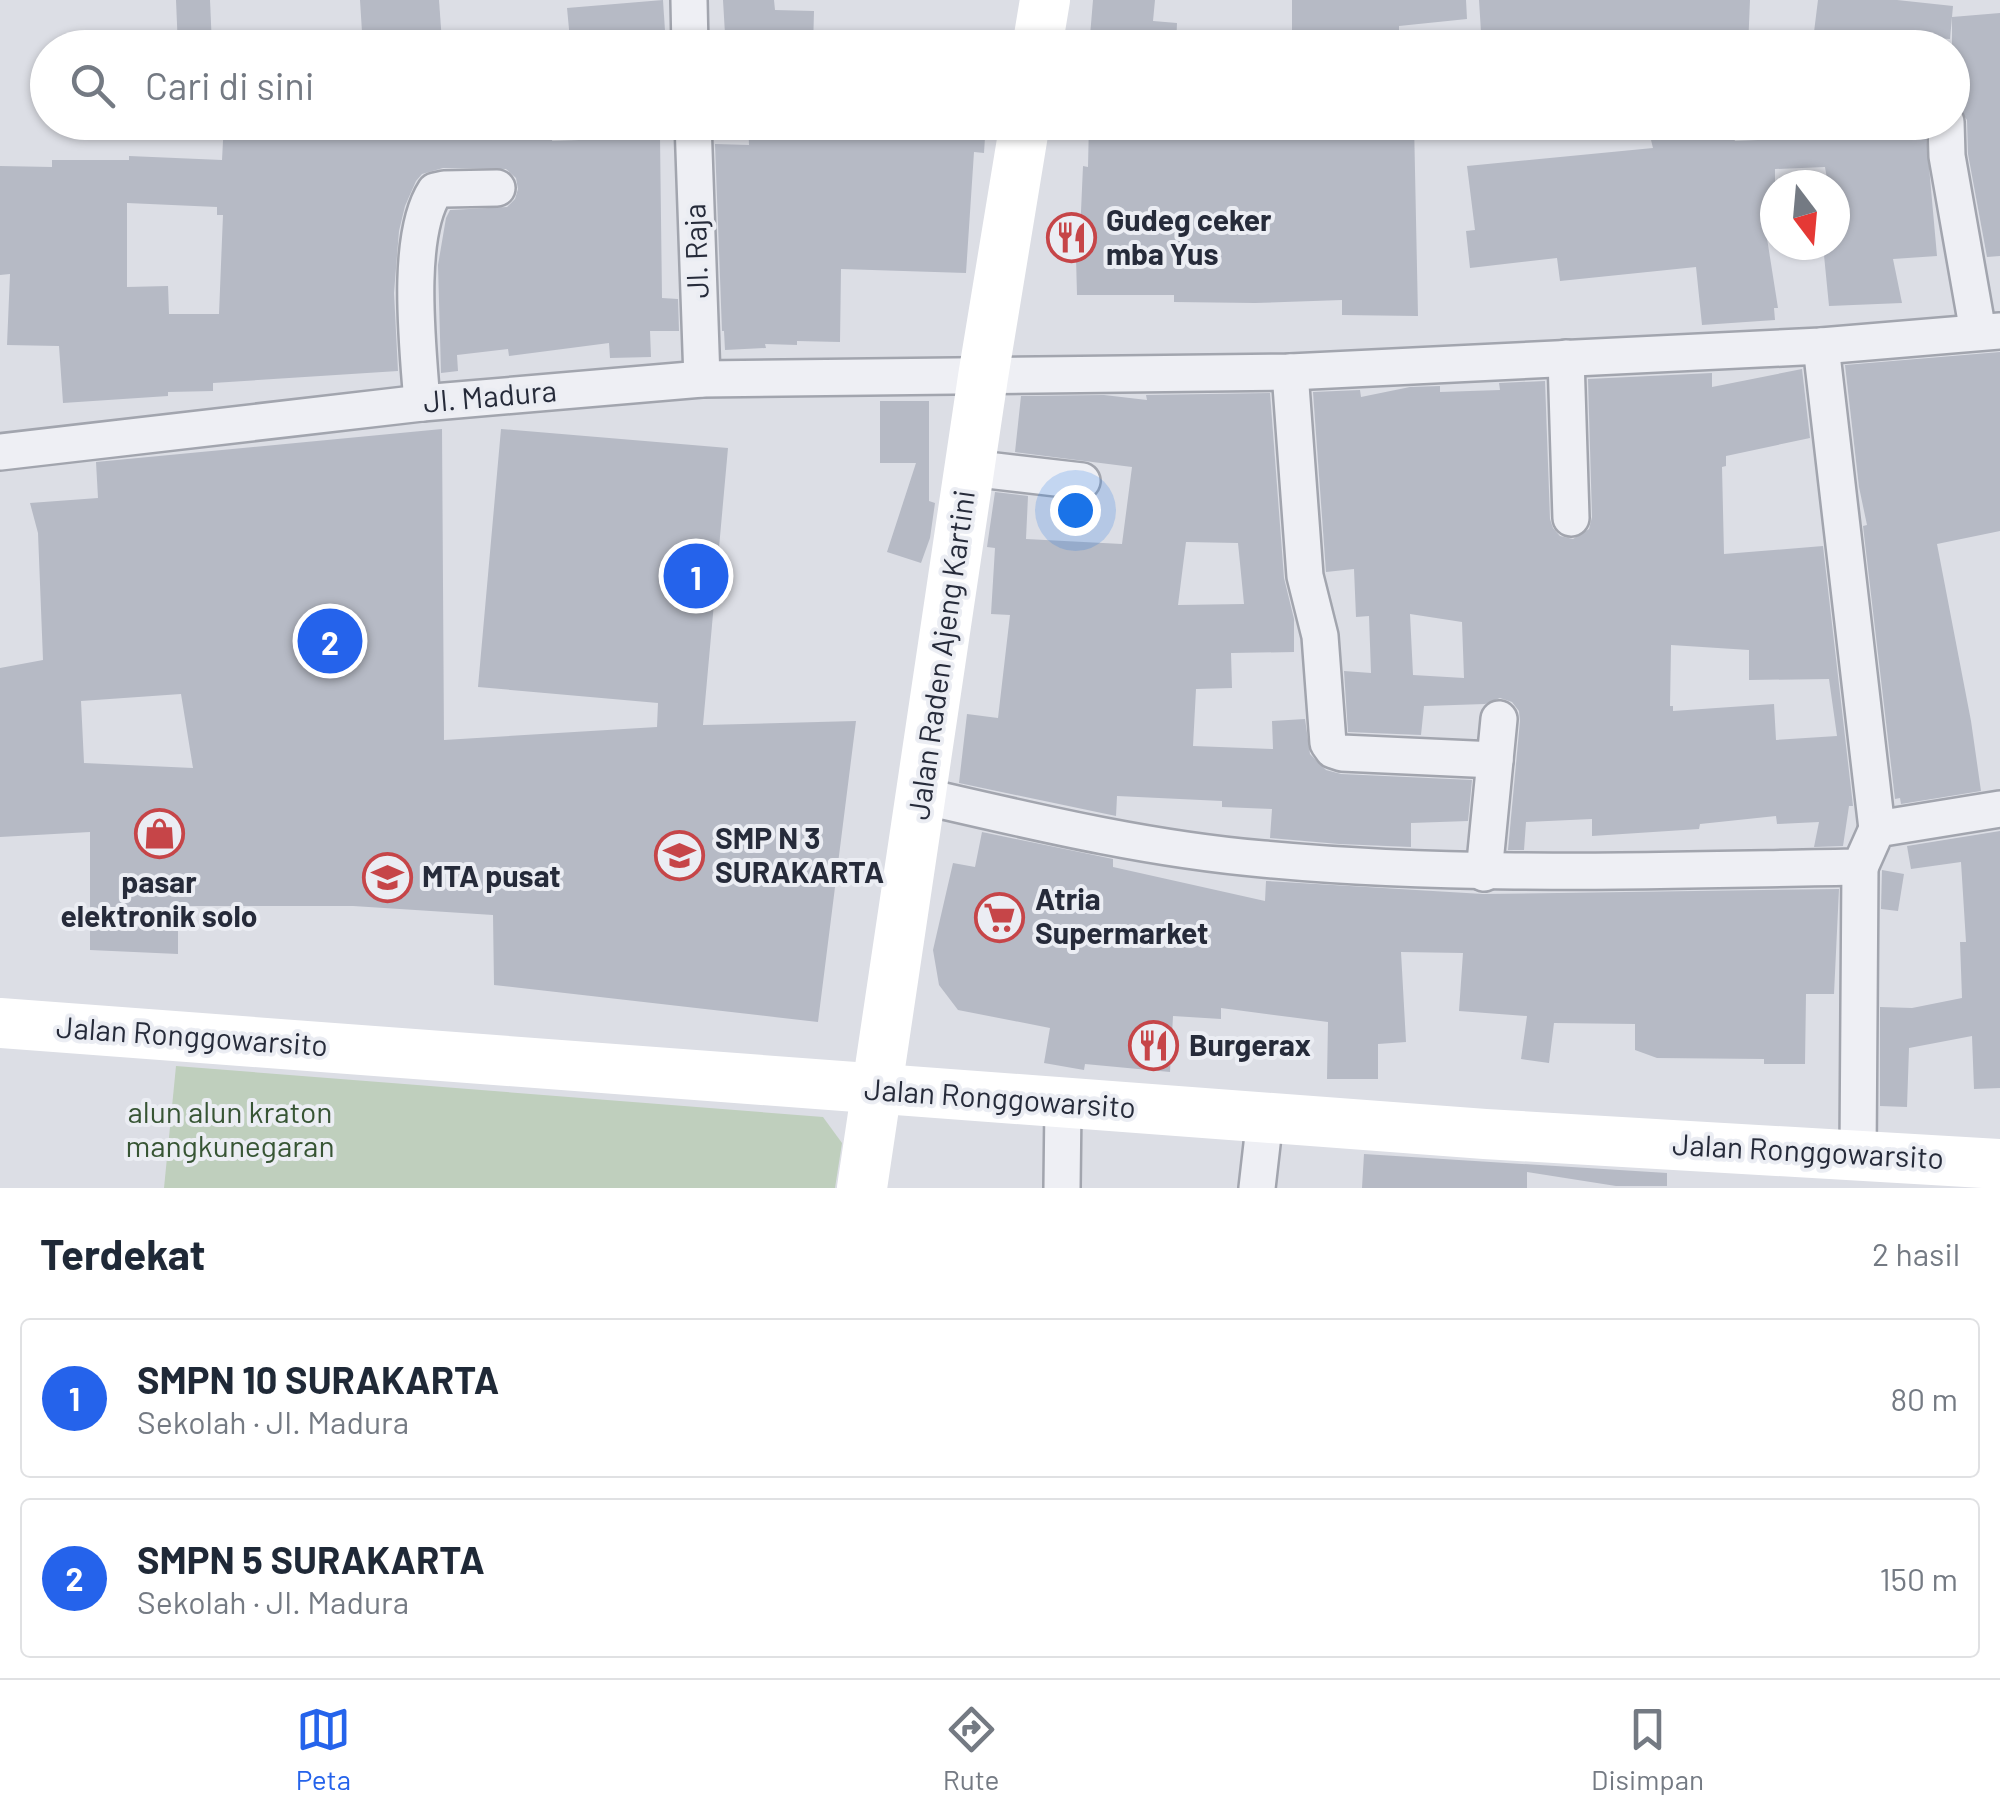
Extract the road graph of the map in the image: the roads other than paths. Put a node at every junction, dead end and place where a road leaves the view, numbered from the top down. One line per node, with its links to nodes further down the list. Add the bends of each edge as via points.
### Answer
1 (688, 0): 3 (street)
2 (1044, 0): 4 (main road)
3 (689, 30)
4 (1040, 30)
5 (694, 140): 14 (street, Jl. Raja)
6 (1022, 140): 13 (main road, Jalan Raden Ajeng Kartini)
7 (1947, 140): 9 (street)
8 (497, 188): 15 (street, via 431,196 416,292)
9 (1989, 331): 10 (street, Jl. Madura)
10 (1821, 346): 11 (street, Jl. Madura); 24 (street)
11 (1566, 358): 12 (street, Jl. Madura); 19 (street)
12 (1290, 372): 13 (street, Jl. Madura); 21 (street, via 1304,576 1321,644 1328,742 1342,754)
13 (983, 377): 14 (street, Jl. Madura); 17 (main road, Jalan Raden Ajeng Kartini)
14 (702, 379): 15 (street, Jl. Madura)
15 (422, 403): 16 (street, Jl. Madura)
16 (0, 452)
17 (970, 468): 18 (street); 22 (main road, Jalan Raden Ajeng Kartini)
18 (1082, 481)
19 (1571, 518)
20 (1500, 720): 21 (street)
21 (1494, 760): 26 (street)
22 (922, 796): 26 (street, via 1093,836 1241,857); 28 (main road, Jalan Raden Ajeng Kartini)
23 (2000, 810): 24 (street)
24 (1877, 828): 25 (street)
25 (1860, 867): 26 (street); 31 (street)
26 (1484, 873)
27 (0, 1022): 28 (main road, Jalan Ronggowarsito)
28 (879, 1090): 29 (main road, Jalan Ronggowarsito); 34 (main road, Jalan Raden Ajeng Kartini)
29 (1063, 1103): 30 (main road, Jalan Ronggowarsito); 35 (street)
30 (1266, 1118): 31 (main road, Jalan Ronggowarsito); 36 (street)
31 (1858, 1155): 33 (main road, Jalan Ronggowarsito)
32 (2000, 1164): 33 (main road, Jalan Ronggowarsito)
33 (1928, 1173)
34 (862, 1188)
35 (1062, 1188)
36 (1257, 1188)

